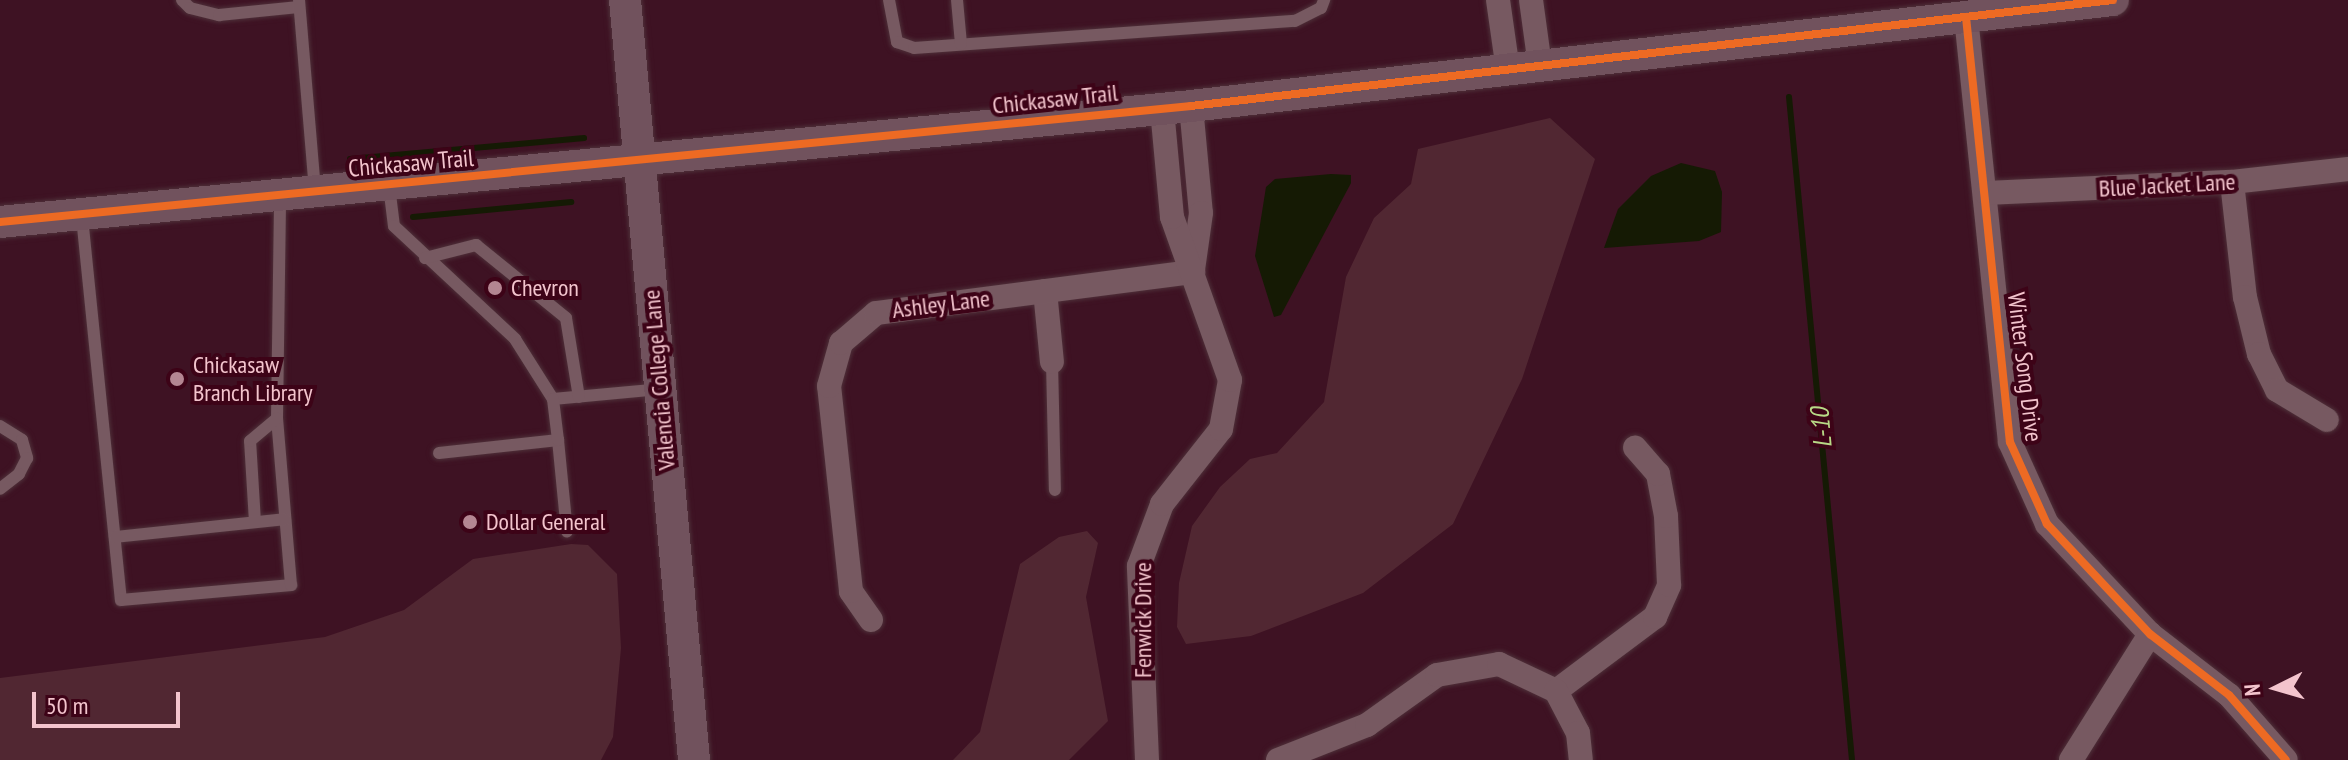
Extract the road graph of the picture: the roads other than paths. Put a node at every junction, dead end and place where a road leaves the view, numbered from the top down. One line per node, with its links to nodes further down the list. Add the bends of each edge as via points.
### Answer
1 (182, 0): 9 (lane, via 190,8 219,15)
2 (625, 0): 15 (street, Valencia College Lane)
3 (889, 0): 11 (lane, via 897,42 914,48)
4 (957, 0): 11 (lane)
5 (1324, 0): 11 (lane, via 1321,8 1295,21)
6 (1498, 0): 13 (street)
7 (1531, 0): 12 (street)
8 (2113, 0): 10 (street, Chickasaw Trail)
9 (299, 4): 19 (lane)
10 (1966, 17): 12 (street, Chickasaw Trail); 20 (street, Winter Song Drive)
11 (961, 44)
12 (1540, 66): 13 (street, Chickasaw Trail)
13 (1508, 70): 14 (street, Chickasaw Trail)
14 (1176, 107): 15 (street, Chickasaw Trail); 25 (street, Fenwick Drive, via 1172,217)
15 (639, 161): 18 (street, Chickasaw Trail); 28 (street, Valencia College Lane)
16 (2348, 169): 17 (street, Blue Jacket Lane)
17 (2232, 182): 20 (street, Blue Jacket Lane); 32 (street, via 2245,297 2259,354 2277,390)
18 (389, 185): 19 (street, Chickasaw Trail); 24 (lane, via 394,226)
19 (315, 192): 21 (street, Chickasaw Trail)
20 (1986, 193): 44 (street, Winter Song Drive, via 2010,442 2047,524)
21 (280, 195): 22 (street, Chickasaw Trail); 31 (lane)
22 (81, 214): 23 (street, Chickasaw Trail); 42 (lane)
23 (0, 222)
24 (425, 258): 29 (lane, via 476,245 566,318); 30 (lane, via 515,339)
25 (1193, 272): 26 (street, Ashley Lane); 47 (street, Fenwick Drive, via 1201,309 1227,364 1230,396 1212,444 1162,504 1139,566)
26 (1045, 291): 27 (street); 43 (street, Ashley Lane, via 876,313 841,343 829,386 844,528 851,591)
27 (1052, 362): 38 (lane)
28 (660, 389): 29 (lane); 46 (street, Valencia College Lane)
29 (579, 397): 30 (lane)
30 (553, 399): 34 (lane)
31 (277, 418): 39 (lane); 40 (lane, via 250,441)
32 (2327, 420)
33 (0, 426): 37 (lane, via 22,440 27,458 19,474)
34 (558, 440): 36 (lane); 41 (lane)
35 (1635, 448): 45 (street, via 1658,474 1669,585 1655,617)
36 (439, 453)
37 (0, 489)
38 (1055, 490)
39 (285, 519): 40 (lane); 42 (lane, via 291,585 121,600)
40 (255, 522): 42 (lane)
41 (567, 532)
42 (115, 537)
43 (871, 620)
44 (2150, 634): 50 (street); 51 (street, Winter Song Drive, via 2229,695)
45 (1556, 691): 48 (street, via 1499,664 1437,675 1367,725); 49 (street, via 1578,733)
46 (694, 760)
47 (1147, 760)
48 (1278, 760)
49 (1581, 760)
50 (2071, 760)
51 (2286, 760)

